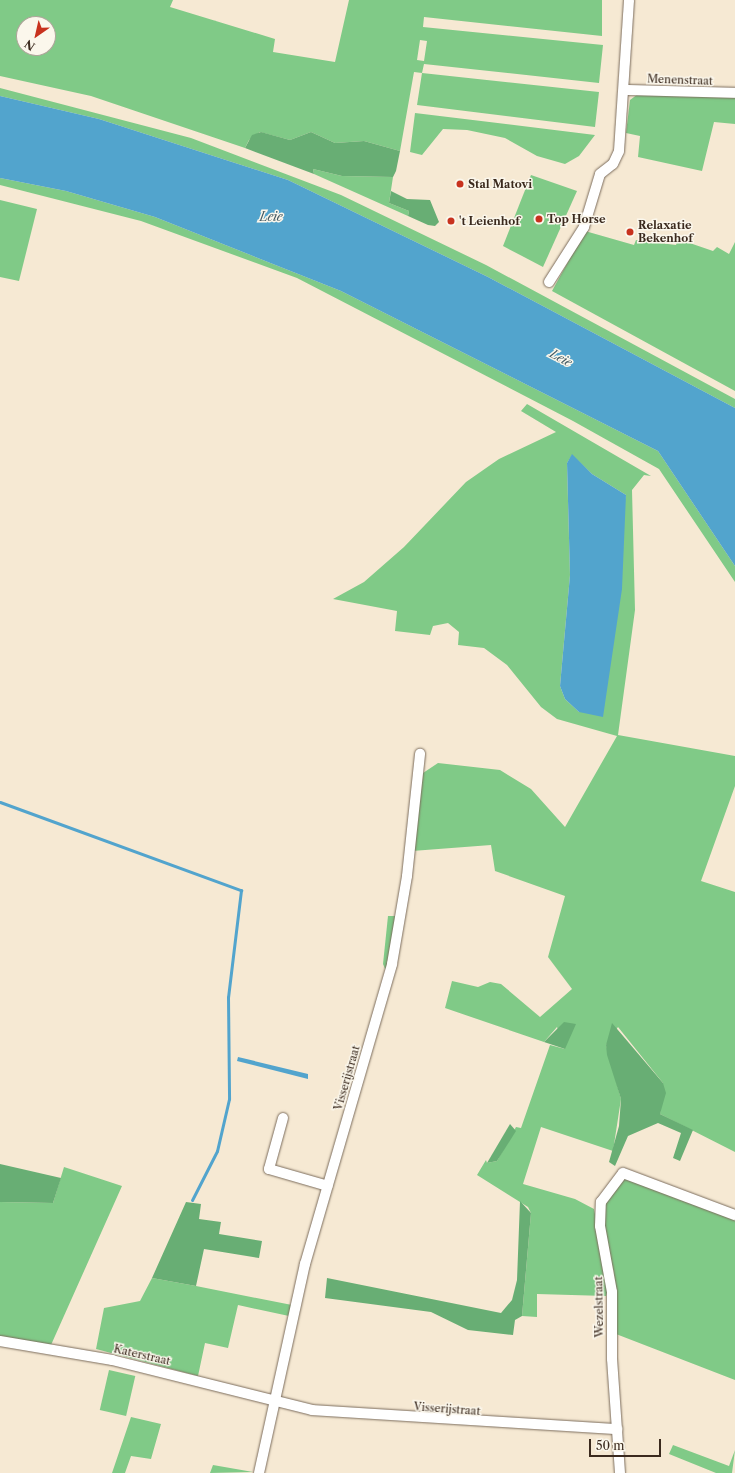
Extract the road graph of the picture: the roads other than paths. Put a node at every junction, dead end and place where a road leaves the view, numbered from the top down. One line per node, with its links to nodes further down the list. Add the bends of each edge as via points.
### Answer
1 (629, 0): 2 (street)
2 (624, 90): 3 (street, Menenstraat); 4 (street, via 617,158 600,174 584,227)
3 (735, 93)
4 (549, 282)
5 (420, 754): 7 (street, Visserijstraat, via 407,876 392,964)
6 (283, 1118): 7 (street, via 269,1169)
7 (328, 1186): 10 (street, Visserijstraat, via 305,1264)
8 (735, 1216): 11 (street, Wezelstraat, via 623,1173 607,1189 601,1202 600,1226 611,1270 612,1359)
9 (0, 1341): 10 (street, Katerstraat, via 112,1360 264,1397)
10 (275, 1403): 11 (street, Visserijstraat, via 312,1410 414,1418); 12 (street, Visserijstraat)
11 (618, 1429): 13 (street, Wezelstraat)
12 (259, 1473)
13 (620, 1473)

